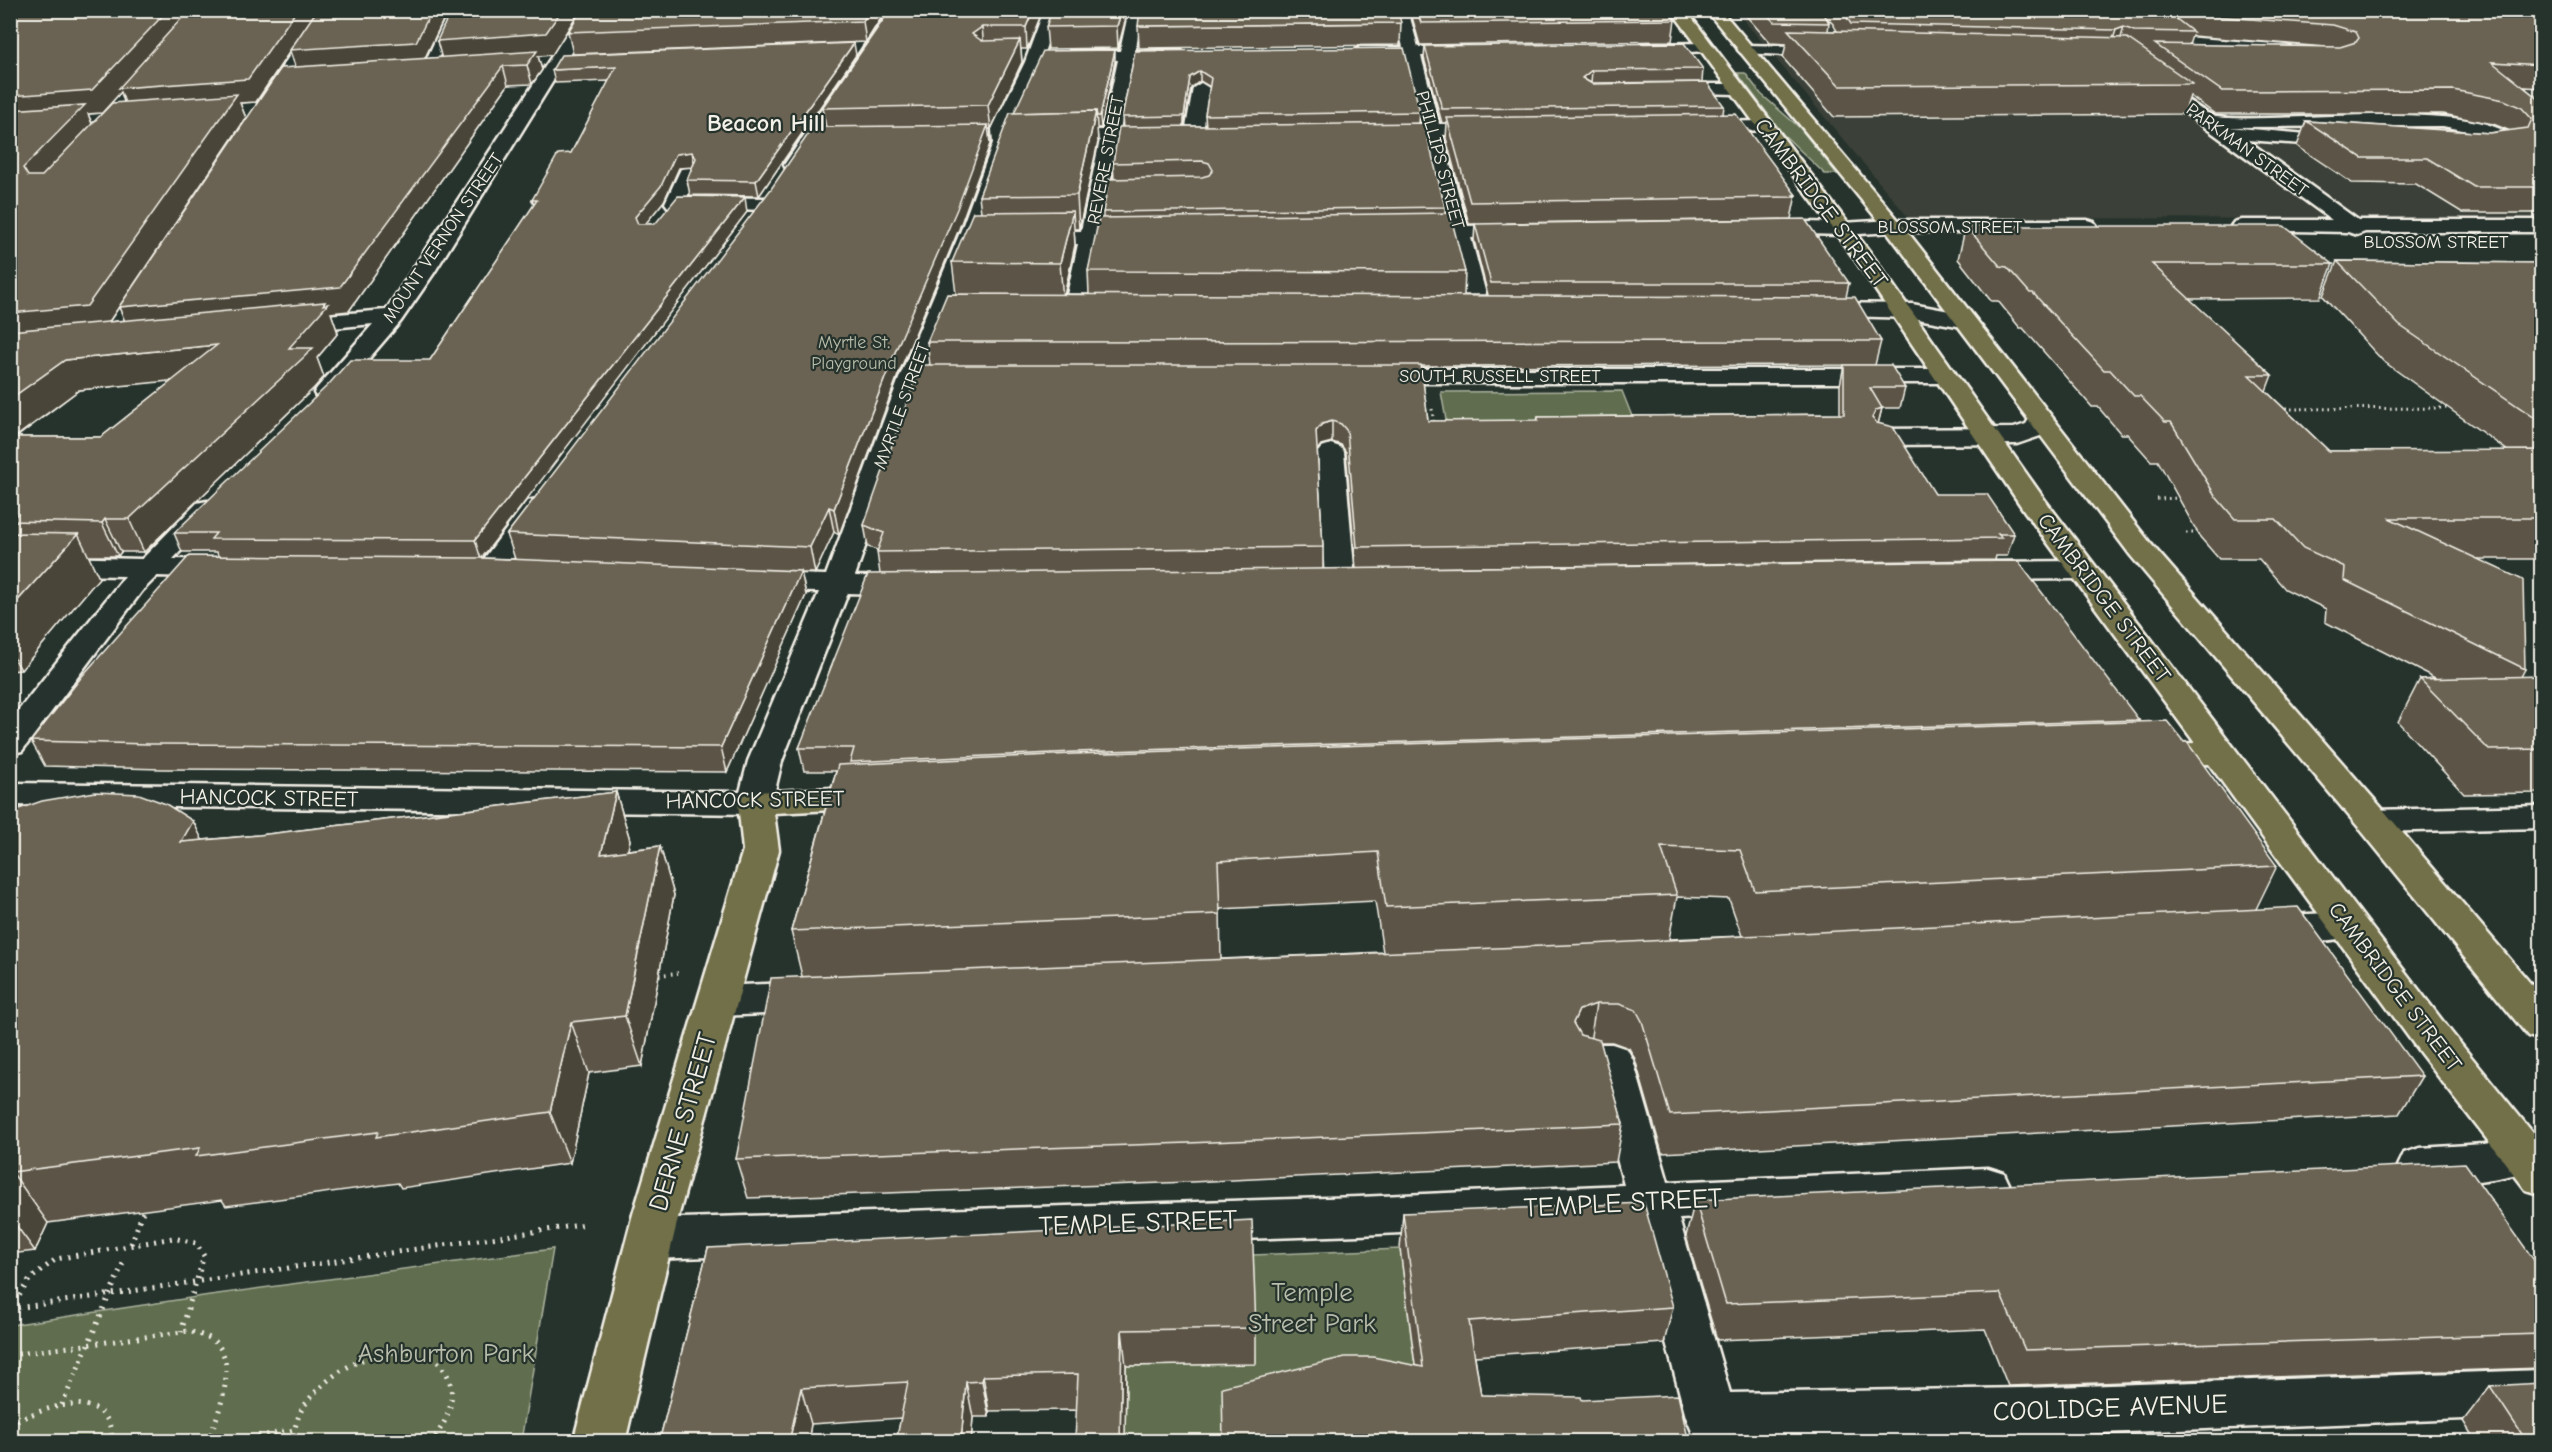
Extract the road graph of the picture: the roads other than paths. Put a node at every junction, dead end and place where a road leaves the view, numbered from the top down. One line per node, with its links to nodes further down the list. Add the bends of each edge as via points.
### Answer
1 (456, 10): 29 (street)
2 (590, 10): 13 (street, MOUNT VERNON STREET)
3 (1051, 10): 22 (street, MYRTLE STREET)
4 (1401, 10): 19 (street, PHILLIPS STREET)
5 (1678, 10): 15 (main road, CAMBRIDGE STREET)
6 (1713, 10): 17 (main road, CAMBRIDGE STREET)
7 (332, 13): 34 (street, via 290,81)
8 (1139, 18): 23 (street, REVERE STREET)
9 (883, 21): 47 (street, via 862,49 822,139)
10 (2170, 29): 14 (street)
11 (1832, 36): 17 (street, via 1840,53)
12 (595, 38): 13 (street)
13 (573, 39): 25 (street, MOUNT VERNON STREET)
14 (2185, 42): 26 (street); 28 (street, via 2299,57)
15 (1706, 48): 16 (street); 17 (main road); 33 (main road, CAMBRIDGE STREET)
16 (1624, 49)
17 (1746, 50): 58 (main road, CAMBRIDGE STREET)
18 (1488, 51): 19 (street)
19 (1412, 52): 20 (street); 39 (street, PHILLIPS STREET)
20 (1340, 53)
21 (1196, 55): 23 (street)
22 (1028, 56): 23 (street); 94 (street, MYRTLE STREET, via 1001,129 1002,143 979,239)
23 (1127, 56): 42 (street, REVERE STREET)
24 (582, 59): 25 (street)
25 (559, 60): 27 (street); 72 (street, MOUNT VERNON STREET)
26 (2205, 60)
27 (537, 62)
28 (2240, 62)
29 (430, 69)
30 (2137, 70): 35 (street, PARKMAN STREET)
31 (1201, 88): 42 (street, via 1200,133)
32 (1650, 89): 33 (street)
33 (1736, 89): 36 (main road, CAMBRIDGE STREET)
34 (256, 113)
35 (2210, 122): 41 (street, PARKMAN STREET); 45 (street, via 2443,122 2487,130 2510,143 2502,149)
36 (1765, 126): 37 (street); 54 (main road, CAMBRIDGE STREET)
37 (1679, 127)
38 (1508, 129): 39 (street)
39 (1432, 130): 40 (street); 56 (street, PHILLIPS STREET)
40 (1358, 131)
41 (2226, 133): 44 (street); 51 (street, PARKMAN STREET)
42 (1110, 135): 43 (street); 61 (street, REVERE STREET, via 1109,186)
43 (1040, 136)
44 (2363, 143)
45 (2473, 150)
46 (688, 173): 47 (street, via 668,210)
47 (766, 204): 48 (street)
48 (752, 223)
49 (2112, 226): 58 (street, BLOSSOM STREET)
50 (2219, 226): 51 (street, BLOSSOM STREET)
51 (2353, 226): 52 (street, BLOSSOM STREET); 65 (street, PARKMAN STREET)
52 (2541, 226)
53 (1743, 228): 54 (street, BLOSSOM STREET)
54 (1842, 229): 58 (street, BLOSSOM STREET, via 1871,237); 71 (main road, CAMBRIDGE STREET)
55 (1542, 231): 56 (street)
56 (1459, 232): 57 (street); 68 (street, PHILLIPS STREET)
57 (1394, 233)
58 (1899, 234): 62 (street, BLOSSOM STREET); 73 (main road, CAMBRIDGE STREET)
59 (1161, 237): 61 (street)
60 (1014, 238): 61 (street)
61 (1090, 238): 66 (street, REVERE STREET, via 1065,309)
62 (2093, 242)
63 (2233, 242): 65 (street, BLOSSOM STREET)
64 (2541, 242): 65 (street, BLOSSOM STREET)
65 (2375, 243)
66 (1099, 309)
67 (1455, 309): 68 (street)
68 (1479, 309): 69 (street)
69 (1502, 309)
70 (1804, 310): 71 (street)
71 (1901, 311): 73 (street); 76 (main road, CAMBRIDGE STREET)
72 (393, 316): 74 (street); 77 (street, MOUNT VERNON STREET)
73 (1963, 320): 78 (main road, CAMBRIDGE STREET)
74 (269, 327)
75 (1358, 376): 76 (street, SOUTH RUSSELL STREET)
76 (1944, 376): 80 (main road, CAMBRIDGE STREET)
77 (308, 412)
78 (2040, 421): 80 (street, via 2037,429 2028,434); 103 (main road, CAMBRIDGE STREET, via 2141,550)
79 (1882, 437): 80 (street)
80 (1986, 437): 89 (main road, CAMBRIDGE STREET)
81 (1331, 452): 92 (street)
82 (547, 493): 88 (street)
83 (222, 495): 85 (street)
84 (10, 565): 85 (street)
85 (149, 568): 86 (street); 96 (street)
86 (250, 569)
87 (459, 570): 88 (street)
88 (490, 570): 91 (street)
89 (2082, 570): 90 (street); 97 (main road, CAMBRIDGE STREET)
90 (1954, 571)
91 (527, 572)
92 (1340, 579)
93 (727, 580): 94 (street)
94 (836, 585): 95 (street); 101 (street, MYRTLE STREET, via 765,761)
95 (937, 585)
96 (10, 744)
97 (2220, 753): 98 (main road); 104 (main road, CAMBRIDGE STREET)
98 (2123, 756)
99 (10, 794): 101 (street, HANCOCK STREET)
100 (903, 796): 101 (main road, HANCOCK STREET)
101 (755, 803): 107 (main road, DERNE STREET, via 761,850)
102 (2541, 817): 103 (street)
103 (2373, 821): 108 (main road, CAMBRIDGE STREET)
104 (2348, 925): 105 (street); 110 (main road, CAMBRIDGE STREET)
105 (2228, 931)
106 (843, 996): 107 (street)
107 (719, 1001): 114 (main road, DERNE STREET)
108 (2541, 1025)
109 (1590, 1060): 113 (street, COOLIDGE AVENUE, via 1612,1059)
110 (2536, 1161): 111 (street)
111 (2381, 1168)
112 (2022, 1184): 113 (street, TEMPLE STREET)
113 (1651, 1202): 114 (street, TEMPLE STREET, via 1348,1217); 115 (street, COOLIDGE AVENUE, via 1711,1418 2024,1412)
114 (650, 1239): 116 (main road, DERNE STREET)
115 (2541, 1393)
116 (599, 1442)

